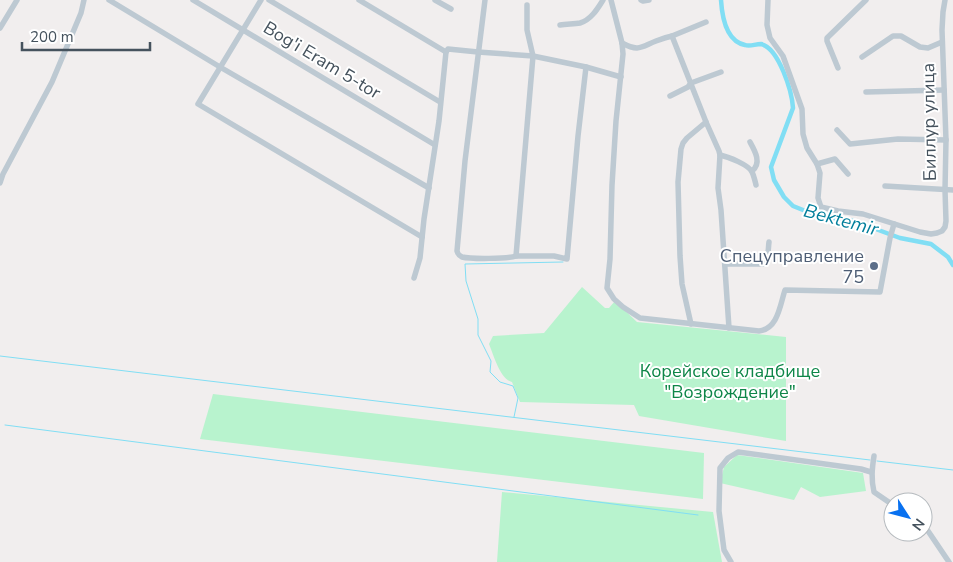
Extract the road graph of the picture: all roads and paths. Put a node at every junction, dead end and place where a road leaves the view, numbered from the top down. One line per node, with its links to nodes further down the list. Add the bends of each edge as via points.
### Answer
1 (16, 0): 20 (street); 22 (street)
2 (84, 0): 50 (street, via 52,82)
3 (109, 0): 31 (street)
4 (193, 0): 23 (street, Bog'i Eram 5-tor)
5 (261, 0): 23 (street)
6 (269, 0): 40 (street)
7 (359, 0): 27 (street)
8 (435, 0): 18 (street)
9 (485, 0): 28 (street)
10 (603, 0): 21 (street, via 585,21)
11 (611, 0): 26 (street)
12 (641, 0): 13 (street)
13 (648, 0)
14 (768, 0): 47 (street, via 766,25 802,109 803,134)
15 (866, 0): 33 (street, via 827,38)
16 (945, 0): 25 (street, Биллур улица)
17 (527, 5): 29 (street, via 527,30)
18 (451, 10)
19 (706, 22): 24 (street)
20 (0, 23)
21 (560, 25)
22 (0, 28)
23 (243, 30): 31 (street); 45 (street, Bog'i Eram 5-tor)
24 (672, 36): 26 (street, via 641,49); 36 (street)
25 (942, 42): 30 (street, via 928,48 901,36 893,36); 37 (street, Биллур улица)
26 (622, 43): 35 (street)
27 (446, 52): 28 (street, via 448,49); 40 (street)
28 (478, 52): 29 (street); 59 (street, via 457,251 463,257)
29 (533, 56): 32 (street); 59 (street)
30 (862, 57)
31 (220, 66): 53 (street); 57 (street, via 198,104)
32 (586, 67): 35 (street); 59 (street, via 567,259)
33 (838, 68)
34 (721, 72): 36 (street)
35 (621, 77): 62 (street, via 607,288 614,299 636,316)
36 (691, 84): 39 (street); 41 (street)
37 (944, 90): 38 (street); 43 (street, Биллур улица)
38 (866, 92)
39 (670, 96)
40 (440, 102): 45 (street)
41 (706, 122): 46 (street); 62 (street, via 682,143 678,182 682,284)
42 (837, 130): 43 (street, via 850,144 898,139)
43 (946, 140): 54 (street, Биллур улица)
44 (750, 142): 48 (street, via 758,163)
45 (435, 145): 53 (street)
46 (720, 155): 48 (street); 60 (street, via 718,188)
47 (817, 164): 49 (street, via 835,159); 56 (street, via 821,207 863,214)
48 (752, 170): 51 (street)
49 (848, 174)
50 (0, 183)
51 (756, 184)
52 (885, 186): 54 (street)
53 (429, 188): 57 (street)
54 (945, 190): 55 (street); 56 (street, Биллур улица, via 946,222 937,234)
55 (953, 190)
56 (893, 227): 63 (street, via 880,292 785,290 770,327 759,331)
57 (422, 237): 61 (street)
58 (769, 242): 60 (street, via 764,264)
59 (516, 256)
60 (725, 264): 63 (street)
61 (414, 278)
62 (690, 324): 63 (street)
63 (728, 328)
64 (874, 456): 65 (street)
65 (872, 470): 66 (street, via 874,492); 68 (street, via 738,452 728,458 720,468 718,511 724,550)
66 (883, 498)
67 (933, 538): 69 (street)
68 (731, 562)
69 (949, 562)

